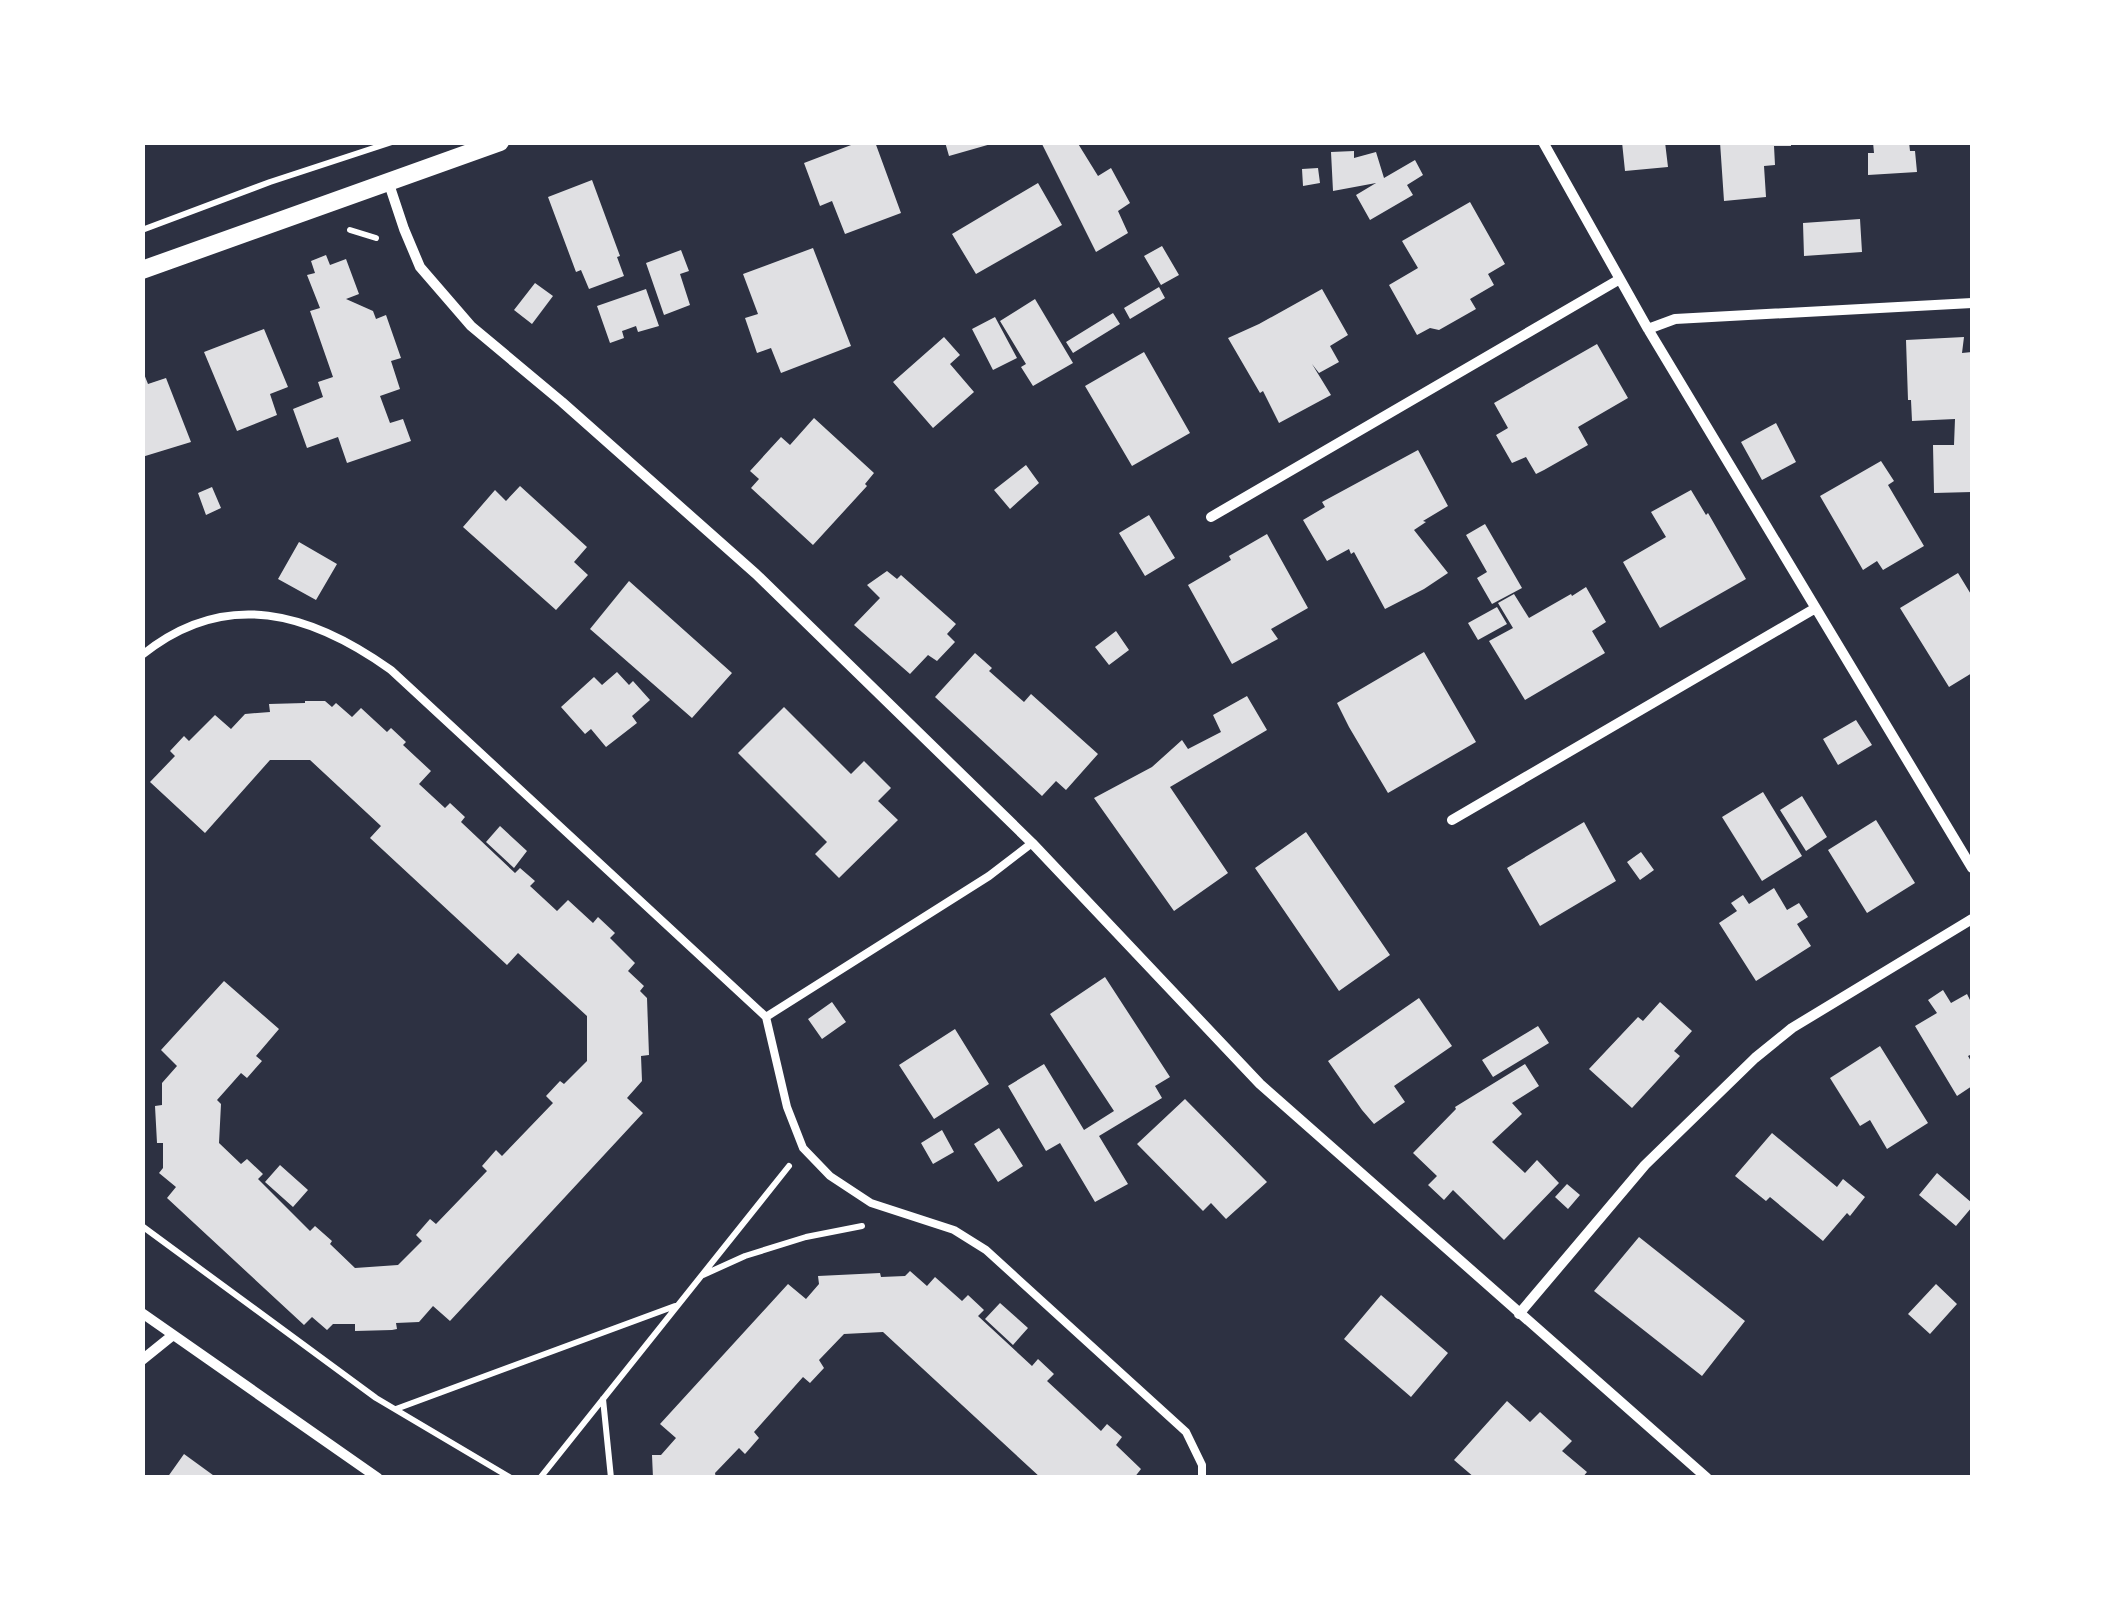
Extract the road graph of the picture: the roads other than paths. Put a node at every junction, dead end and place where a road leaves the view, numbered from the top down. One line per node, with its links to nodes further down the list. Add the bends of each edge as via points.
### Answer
1 (500, 142): 3 (street)
2 (1543, 142): 5 (street)
3 (388, 181): 4 (street); 12 (street, via 420,267 472,326 756,574)
4 (142, 270)
5 (1620, 278): 7 (street); 8 (street)
6 (1972, 303): 7 (street, via 1675,319)
7 (1648, 329): 9 (street)
8 (1211, 516)
9 (1814, 609): 11 (street); 13 (street)
10 (142, 655): 15 (lane, via 195,624 239,615 293,620 346,640 390,670)
11 (1452, 820)
12 (1032, 844): 15 (lane); 17 (street, via 1260,1084)
13 (1972, 868)
14 (1972, 919): 17 (street, via 1792,1028 1755,1058 1645,1164)
15 (766, 1016): 21 (lane, via 803,1148 870,1203 954,1230 986,1250 1186,1432)
16 (142, 1314): 18 (street)
17 (1519, 1314): 22 (street)
18 (173, 1335): 19 (street); 20 (street)
19 (142, 1360)
20 (378, 1478)
21 (1202, 1478)
22 (1707, 1478)

